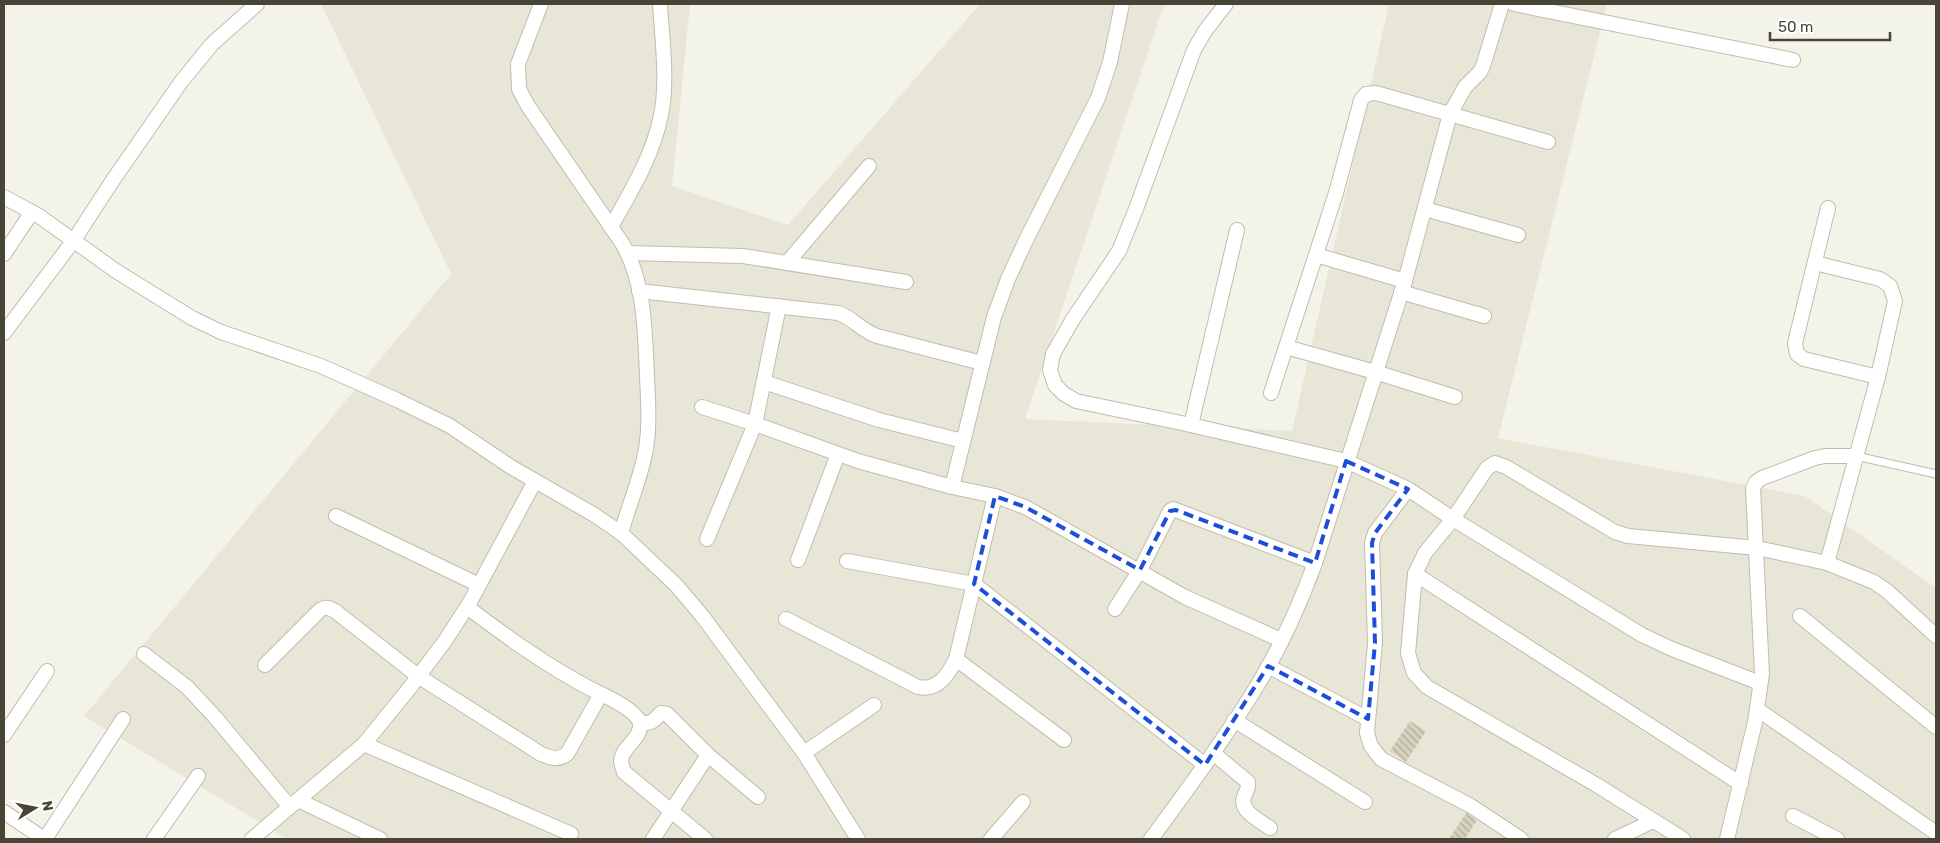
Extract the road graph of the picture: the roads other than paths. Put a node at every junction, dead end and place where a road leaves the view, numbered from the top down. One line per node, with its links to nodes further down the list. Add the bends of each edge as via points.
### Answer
1 (257, 4): 20 (street, via 212,44 181,82)
2 (541, 4): 17 (street, via 518,64 519,89)
3 (660, 4): 17 (street, via 662,114 646,163)
4 (1122, 4): 33 (street, via 1110,62 1098,98 1008,278)
5 (1226, 4): 41 (street, via 1194,50 1119,251 1073,319 1053,354 1050,370 1056,385 1076,402)
6 (1502, 4): 10 (street, via 1483,66 1465,87)
7 (1514, 4): 8 (street)
8 (1535, 6): 9 (street)
9 (1793, 60)
10 (1450, 114): 11 (street); 15 (street); 23 (street, via 1376,93 1363,97)
11 (1548, 142)
12 (869, 166): 24 (street)
13 (4, 197): 16 (street)
14 (1828, 208): 25 (street)
15 (1424, 209): 19 (street); 27 (street)
16 (35, 214): 20 (street); 22 (street)
17 (611, 227): 21 (street)
18 (1237, 230): 41 (street)
19 (1518, 236)
20 (71, 237): 31 (street); 47 (street, via 116,271 192,318 221,332 321,366 398,400 450,426)
21 (628, 253): 24 (street, via 743,256); 28 (street)
22 (4, 254)
23 (1316, 255): 27 (street); 32 (street)
24 (787, 263): 26 (street)
25 (1815, 263): 35 (street, via 1880,280 1890,286 1895,301); 35 (street, via 1795,343 1797,354 1804,359)
26 (906, 282)
27 (1403, 286): 30 (street); 34 (street)
28 (640, 291): 29 (street); 53 (street, via 649,424 646,450)
29 (778, 306): 33 (street, via 838,313 848,316 872,335); 36 (street)
30 (1484, 316)
31 (4, 333)
32 (1286, 347): 34 (street); 37 (street)
33 (982, 363): 42 (street)
34 (1375, 372): 38 (street); 45 (street)
35 (1878, 377): 44 (street)
36 (764, 382): 40 (street); 42 (street, via 879,420)
37 (1271, 393)
38 (1455, 397)
39 (702, 407): 40 (street)
40 (755, 424): 43 (street); 54 (street)
41 (1190, 425): 45 (street)
42 (963, 441): 48 (street)
43 (838, 454): 48 (street); 56 (street)
44 (1855, 456): 46 (lane); 55 (street, via 1815,458 1756,482); 58 (street)
45 (1346, 462): 49 (street); 59 (street)
46 (1936, 474)
47 (535, 481): 53 (street); 63 (street)
48 (952, 487): 50 (street)
49 (1408, 489): 52 (street); 81 (street, via 1375,533 1372,543 1375,644)
50 (995, 496): 60 (street, via 1025,507); 62 (street)
51 (336, 516): 63 (street)
52 (1453, 519): 55 (street, via 1487,468 1495,463 1615,532 1642,538); 61 (street, via 1425,553); 76 (street, via 1642,635)
53 (621, 533): 89 (street, via 677,586 703,617)
54 (707, 539)
55 (1757, 548): 58 (street); 76 (street)
56 (798, 560)
57 (847, 561): 62 (street)
58 (1828, 563): 68 (street, via 1874,582)
59 (1314, 564): 60 (street, via 1174,509); 69 (street)
60 (1140, 570): 65 (street); 69 (street, via 1185,597)
61 (1416, 574): 93 (street); 101 (street, via 1408,653 1420,680)
62 (974, 584): 71 (street); 91 (street)
63 (479, 585): 64 (street)
64 (467, 607): 75 (street); 77 (street, via 564,676)
65 (1115, 609)
66 (1800, 616): 84 (street)
67 (786, 619): 71 (street, via 918,687 931,687 943,680)
68 (1936, 636)
69 (1281, 640): 73 (street)
70 (144, 654): 97 (street, via 187,687)
71 (956, 659): 86 (street)
72 (265, 665): 75 (street, via 324,607 335,610)
73 (1268, 666): 81 (street); 82 (street)
74 (47, 671): 85 (street)
75 (418, 676): 77 (street, via 553,759 561,759 567,754); 87 (street)
76 (1760, 683): 79 (street)
77 (600, 694): 83 (street, via 635,715)
78 (874, 705): 89 (street)
79 (1757, 708): 93 (street); 103 (street)
80 (123, 719): 106 (street)
81 (1368, 719): 114 (street, via 1367,733 1371,746 1381,759 1471,806)
82 (1234, 720): 88 (street); 96 (street)
83 (640, 722): 90 (street, via 648,724 661,713 667,714); 99 (street, via 640,732 621,761 624,772)
84 (1936, 728)
85 (4, 735)
86 (1064, 740)
87 (364, 744): 97 (street); 104 (street)
88 (1213, 752): 91 (street); 102 (street, via 1248,782 1243,803 1246,810)
89 (804, 753): 112 (street)
90 (708, 755): 94 (street); 99 (street)
91 (1205, 765): 105 (street)
92 (198, 776): 107 (street)
93 (1741, 784): 117 (street)
94 (758, 797)
95 (1023, 802): 113 (street)
96 (1365, 802)
97 (294, 803): 108 (street); 109 (street)
98 (4, 812): 106 (street)
99 (671, 812): 110 (street); 111 (street)
100 (1793, 816): 118 (street)
101 (1653, 821): 115 (street); 116 (street)
102 (1270, 828)
103 (1936, 833)
104 (570, 834)
105 (1159, 837)
106 (45, 839)
107 (154, 839)
108 (252, 839)
109 (380, 839)
110 (653, 839)
111 (705, 839)
112 (858, 839)
113 (991, 839)
114 (1521, 839)
115 (1615, 839)
116 (1684, 839)
117 (1727, 839)
118 (1837, 839)

